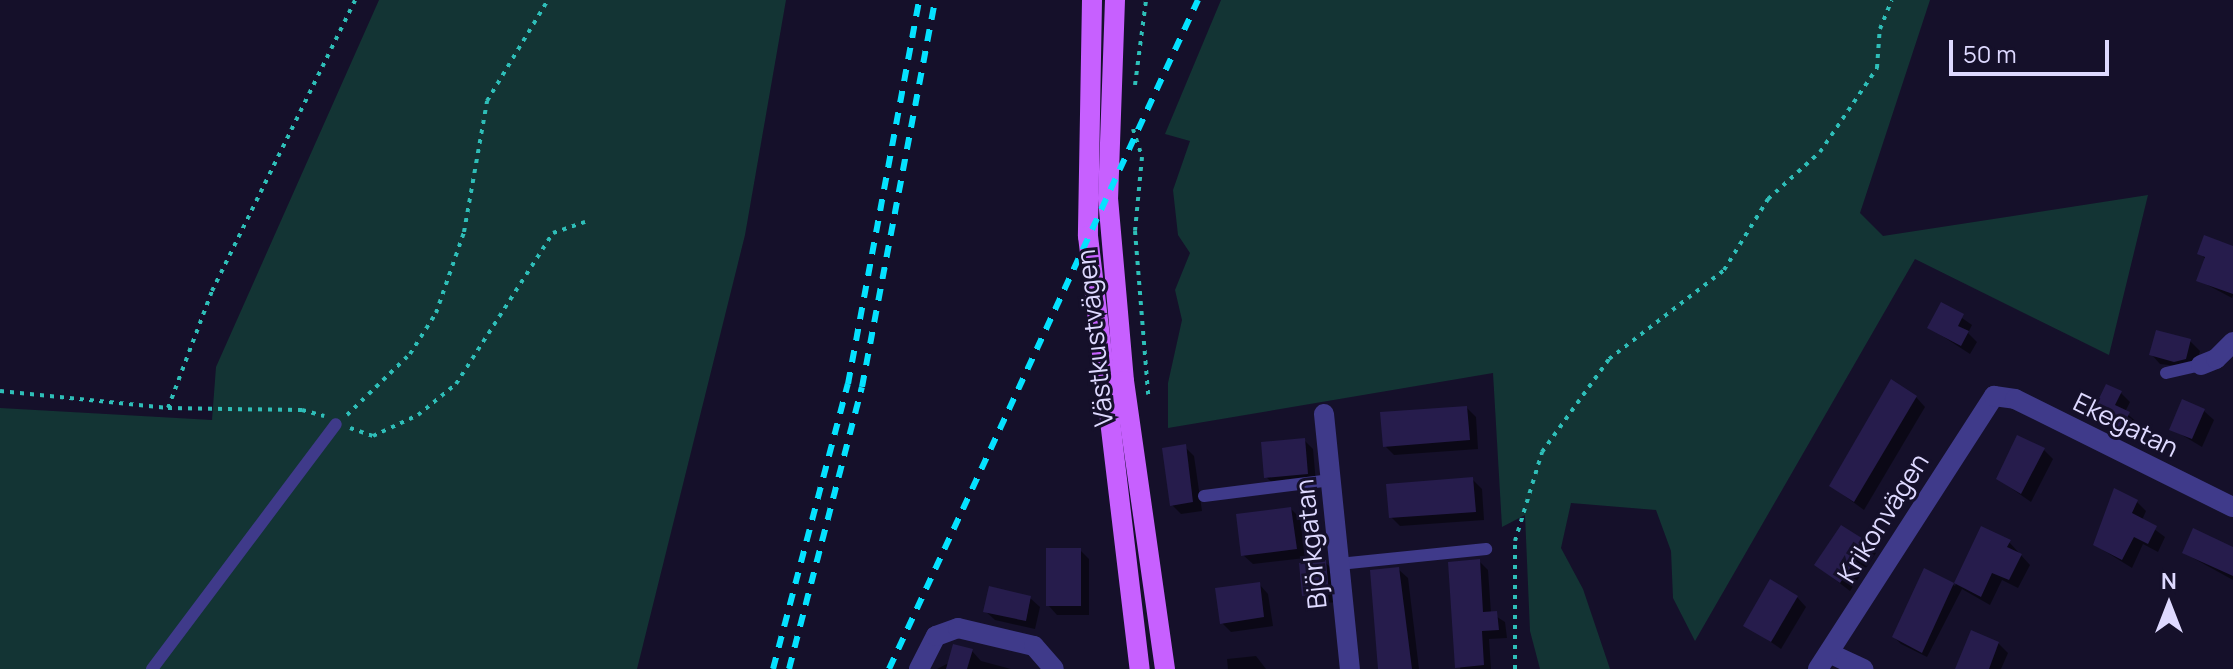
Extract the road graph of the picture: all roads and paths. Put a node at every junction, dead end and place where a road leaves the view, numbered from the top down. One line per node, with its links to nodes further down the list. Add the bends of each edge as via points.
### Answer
1 (355, 0): 16 (path, via 212,291)
2 (548, 0): 18 (path, via 487,101 464,232 436,313 410,354)
3 (1092, 0): 28 (main road, Västkustvägen, via 1088,236)
4 (1115, 0): 29 (main road, Västkustvägen, via 1108,198 1124,381)
5 (1146, 0): 7 (path)
6 (1892, 0): 31 (path, via 1880,29 1877,68 1820,152 1768,199 1724,270 1609,359 1542,452 1515,541)
7 (1132, 100)
8 (1131, 122): 15 (path, via 1142,157 1135,231)
9 (585, 222): 18 (path, via 553,233 456,384 418,415 373,436)
10 (2233, 342): 11 (street)
11 (2201, 365): 12 (lane)
12 (2166, 373)
13 (0, 391): 16 (path)
14 (1994, 396): 21 (street, Ekegatan, via 2015,399); 24 (street, Krikonvägen)
15 (1148, 398)
16 (168, 408): 18 (path, via 302,410)
17 (1324, 414): 19 (street, Björkgatan)
18 (336, 424): 25 (lane)
19 (1331, 480): 20 (lane); 23 (street, Björkgatan)
20 (1204, 496)
21 (2233, 507)
22 (1486, 549): 23 (lane)
23 (1339, 564): 30 (street, Björkgatan)
24 (1823, 661): 32 (street)
25 (152, 669)
26 (919, 669): 27 (street, via 936,636 958,628 1034,646)
27 (1054, 669)
28 (1140, 669)
29 (1165, 669)
30 (1350, 669)
31 (1515, 669)
32 (1864, 669)

